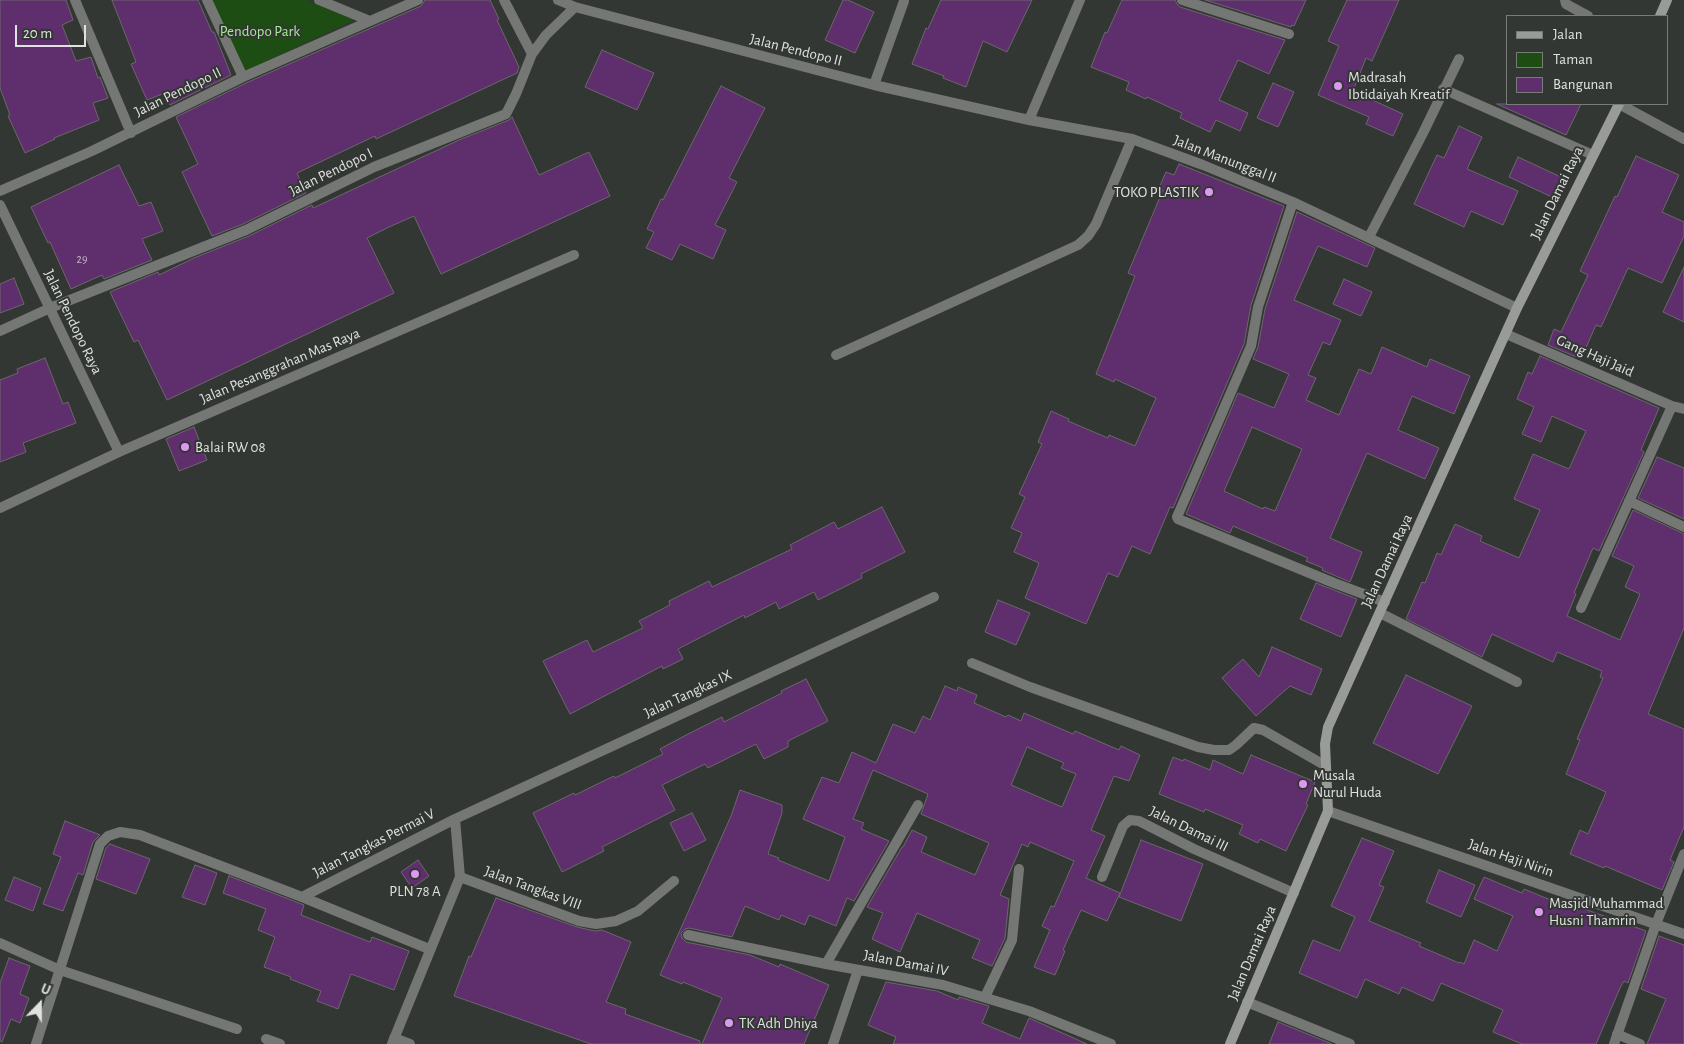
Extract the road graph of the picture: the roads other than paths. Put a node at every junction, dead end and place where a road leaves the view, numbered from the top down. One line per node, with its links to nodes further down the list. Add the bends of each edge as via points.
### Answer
1 (75, 0): 25 (street)
2 (207, 0): 19 (street)
3 (319, 0): 15 (street)
4 (418, 0): 15 (street, Jalan Pendopo II)
5 (504, 0): 17 (street)
6 (558, 0): 12 (street, Jalan Pendopo II)
7 (1080, 0): 24 (street)
8 (1182, 0): 16 (street)
9 (1565, 0): 13 (street, via 1566,4)
10 (1667, 0): 14 (street)
11 (904, 1): 20 (street)
12 (575, 8): 17 (street, Jalan Pendopo I, via 546,35); 20 (street, Jalan Pendopo II)
13 (1586, 15)
14 (1660, 15)
15 (370, 21): 19 (street, Jalan Pendopo II)
16 (1289, 34)
17 (532, 54): 34 (street, Jalan Pendopo I, via 506,114 374,167 246,230)
18 (1459, 59): 21 (street)
19 (243, 78): 25 (street, Jalan Pendopo II)
20 (874, 85): 24 (street, Jalan Pendopo II)
21 (1444, 90): 28 (street); 32 (street)
22 (1618, 105): 28 (street, Jalan Damai Raya)
23 (1621, 105): 27 (street)
24 (1029, 120): 26 (street, Jalan Manunggal II)
25 (130, 132): 29 (street, Jalan Pendopo II)
26 (1132, 139): 30 (street, Jalan Manunggal II); 38 (street, via 1096,224 1078,245)
27 (1684, 139)
28 (1593, 155): 35 (street, Jalan Damai Raya)
29 (0, 191)
30 (1293, 202): 32 (street, Jalan Manunggal II); 46 (street, via 1258,307 1251,346 1177,517)
31 (0, 205): 34 (street, Jalan Pendopo Raya)
32 (1369, 237): 35 (street, Jalan Manunggal II)
33 (574, 256): 41 (street, Jalan Pesanggrahan Mas Raya)
34 (50, 308): 36 (street, Jalan Pendopo I); 41 (street, Jalan Pendopo Raya)
35 (1518, 308): 37 (street, Jalan Damai Raya)
36 (0, 331)
37 (1506, 334): 39 (street, Gang Haji Jaid); 46 (street, Jalan Damai Raya)
38 (836, 355)
39 (1672, 406): 40 (street, Gang Haji Jaid); 42 (street)
40 (1684, 409)
41 (119, 452): 43 (street, Jalan Pesanggrahan Mas Raya)
42 (1629, 501): 44 (street); 47 (street)
43 (0, 508)
44 (1684, 528)
45 (934, 597): 54 (street, Jalan Tangkas IX)
46 (1385, 602): 48 (street, Jalan Damai Raya)
47 (1581, 608)
48 (1380, 614): 50 (street); 51 (street, Jalan Damai Raya, via 1328,726)
49 (972, 663): 51 (street, via 1198,747 1229,750 1254,728)
50 (1517, 682)
51 (1326, 766): 53 (street, Jalan Damai Raya)
52 (918, 805): 67 (street)
53 (1328, 811): 60 (street, Jalan Damai Raya); 62 (street, Jalan Haji Nirin)
54 (455, 818): 57 (street, Jalan Tangkas Permai V); 61 (street, Jalan Tangkas Permai V)
55 (1684, 854): 62 (street)
56 (1019, 869): 70 (street, via 1012,940)
57 (460, 877): 59 (street, Jalan Tangkas VIII, via 579,921 596,924 616,921 638,911); 66 (street, Jalan Tangkas Permai V)
58 (1102, 878): 60 (street, Jalan Damai III, via 1123,826 1130,820 1139,821)
59 (674, 881)
60 (1294, 893): 71 (street, Jalan Damai Raya)
61 (302, 898): 66 (street, Jalan Tangkas Permai V); 68 (street, Jalan Tangkas Permai V, via 140,835 120,832 108,836 100,844)
62 (1656, 924): 63 (street, Jalan Haji Nirin); 74 (street)
63 (1684, 934)
64 (688, 935): 67 (street, Jalan Damai IV)
65 (0, 943): 68 (street)
66 (429, 950): 75 (street)
67 (826, 964): 69 (street, Jalan Damai IV)
68 (60, 970): 72 (street); 76 (street, Jalan Tangkas Permai V)
69 (858, 970): 70 (street, Jalan Damai IV, via 944,985); 79 (street)
70 (985, 997): 80 (street, Jalan Damai IV)
71 (1247, 1002): 81 (street, Jalan Damai Raya); 82 (street)
72 (237, 1029)
73 (266, 1039): 77 (street)
74 (1615, 1039): 83 (street)
75 (393, 1041): 78 (street)
76 (36, 1044)
77 (280, 1044)
78 (410, 1044)
79 (834, 1044)
80 (1111, 1044)
81 (1230, 1044)
82 (1350, 1044)
83 (1640, 1044)

